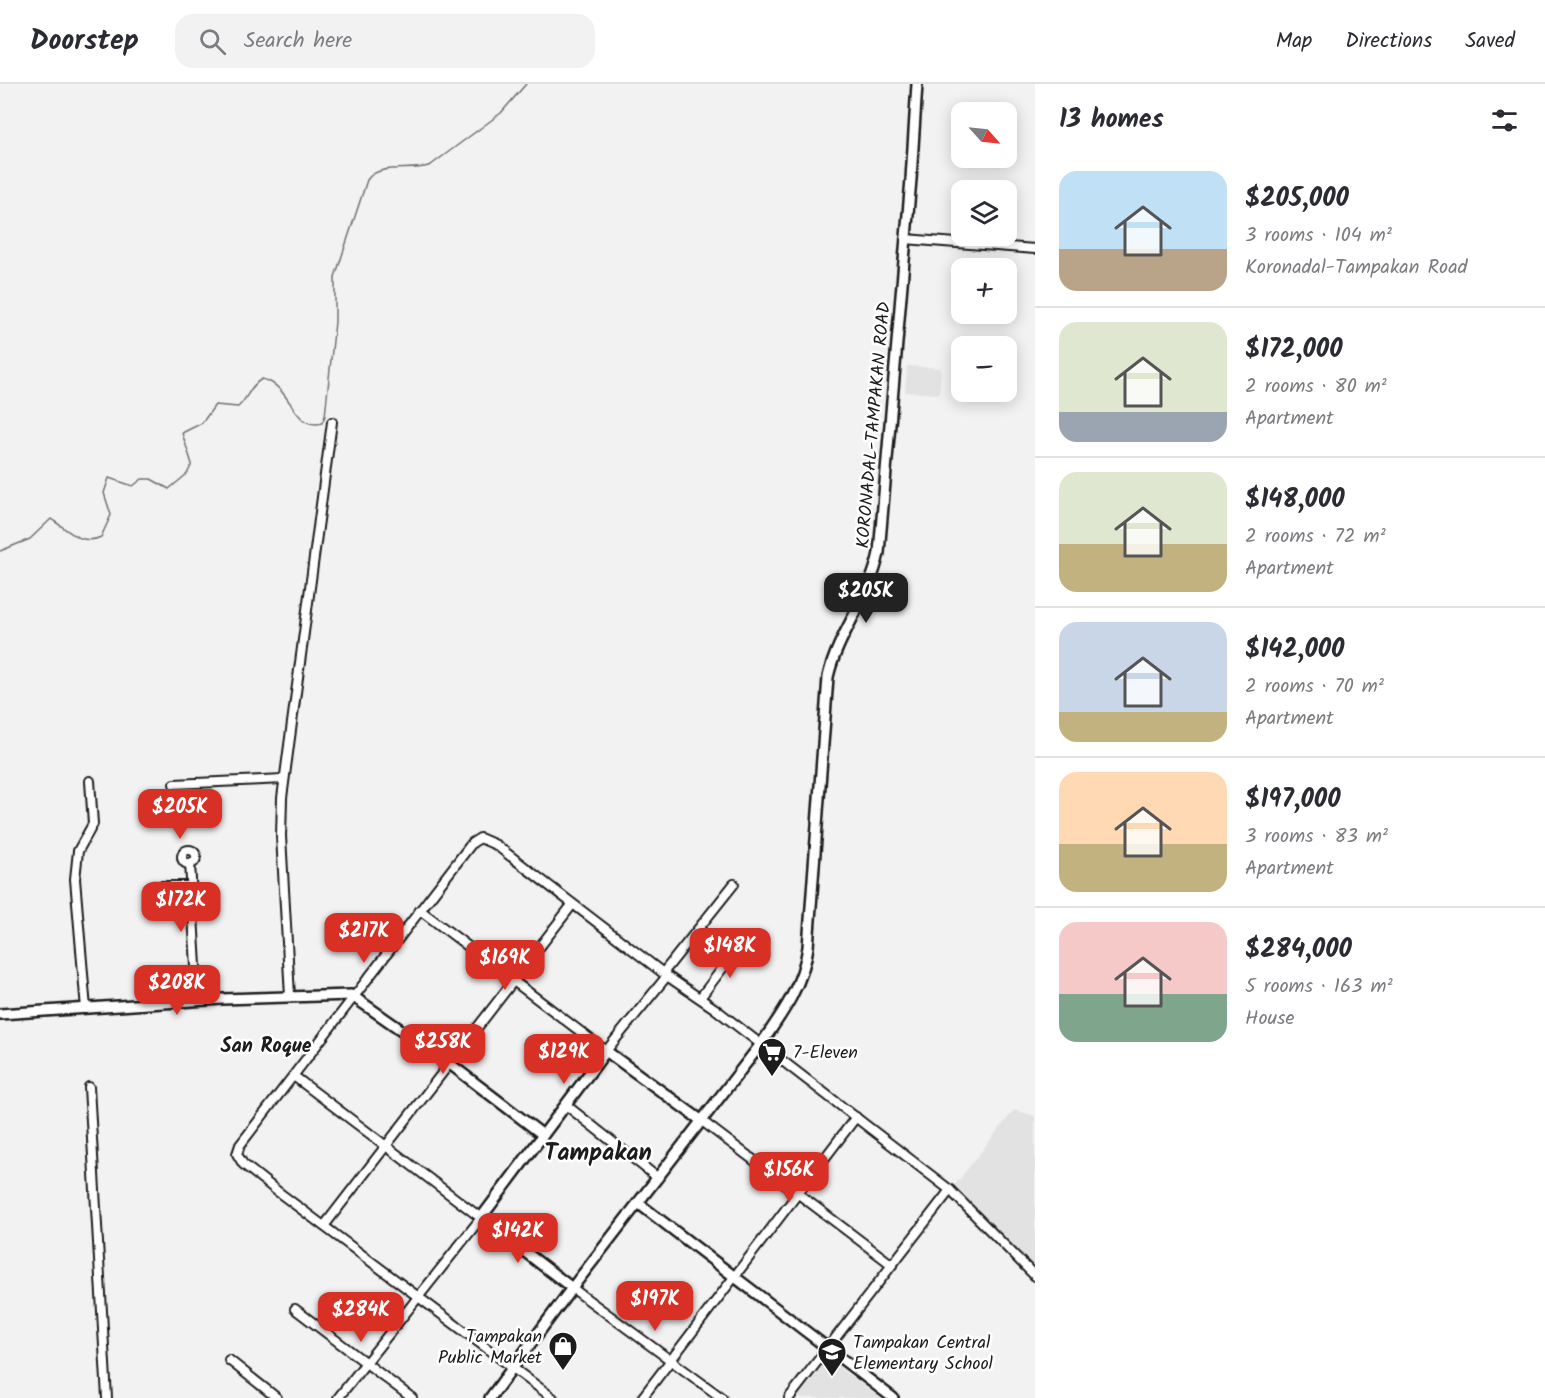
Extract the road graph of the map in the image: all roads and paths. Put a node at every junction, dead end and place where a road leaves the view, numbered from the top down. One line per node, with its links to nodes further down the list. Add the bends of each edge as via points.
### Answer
1 (917, 84): 2 (main road, KORONADAL-TAMPAKAN ROAD)
2 (906, 239): 3 (street); 23 (main road, KORONADAL-TAMPAKAN ROAD, via 879,553 871,583 835,654 826,686 806,959 794,993)
3 (1035, 249)
4 (332, 422): 5 (street)
5 (284, 779): 7 (street); 17 (street, via 281,836)
6 (90, 781): 21 (street, via 93,824 78,851 75,879)
7 (174, 784)
8 (190, 863): 11 (street)
9 (734, 884): 15 (street)
10 (153, 886): 11 (street)
11 (191, 886): 20 (street)
12 (572, 905): 13 (street, via 496,845 480,838); 15 (street); 16 (street)
13 (420, 910): 16 (street); 18 (street)
14 (740, 945): 19 (street)
15 (665, 975): 19 (street); 24 (street)
16 (512, 980): 24 (street); 25 (street)
17 (290, 996): 18 (main road); 20 (main road)
18 (357, 996): 25 (main road); 26 (street)
19 (699, 998): 23 (street)
20 (198, 1001): 21 (main road)
21 (86, 1009): 22 (main road)
22 (0, 1014)
23 (761, 1044): 29 (street); 30 (main road, KORONADAL-TAMPAKAN ROAD)
24 (606, 1052): 28 (main road); 30 (main road)
25 (450, 1064): 31 (main road); 32 (street)
26 (295, 1077): 32 (street); 38 (street, via 240,1145 237,1154 243,1164)
27 (89, 1087): 50 (street)
28 (566, 1105): 31 (main road); 33 (street)
29 (856, 1117): 34 (street); 35 (street)
30 (702, 1121): 33 (main road, KORONADAL-TAMPAKAN ROAD); 35 (street)
31 (543, 1135): 37 (main road)
32 (386, 1146): 37 (street); 38 (street)
33 (658, 1178): 36 (main road, KORONADAL-TAMPAKAN ROAD)
34 (950, 1190): 39 (street); 40 (street)
35 (798, 1193): 39 (street); 41 (street)
36 (638, 1203): 41 (main road); 42 (main road, KORONADAL-TAMPAKAN ROAD)
37 (481, 1218): 42 (main road); 43 (street)
38 (324, 1226): 43 (street)
39 (891, 1264): 45 (street)
40 (1035, 1276)
41 (735, 1278): 45 (main road); 46 (street)
42 (572, 1288): 46 (street); 49 (main road, KORONADAL-TAMPAKAN ROAD)
43 (417, 1297): 48 (street); 49 (street)
44 (295, 1309): 48 (street)
45 (827, 1349): 58 (street); 59 (main road)
46 (671, 1359): 56 (street); 57 (street)
47 (229, 1360): 51 (street)
48 (366, 1363): 52 (street); 53 (street)
49 (512, 1369): 54 (main road, KORONADAL-TAMPAKAN ROAD); 55 (street)
50 (107, 1398)
51 (277, 1398)
52 (338, 1398)
53 (412, 1398)
54 (490, 1398)
55 (552, 1398)
56 (642, 1398)
57 (722, 1398)
58 (789, 1398)
59 (893, 1398)

